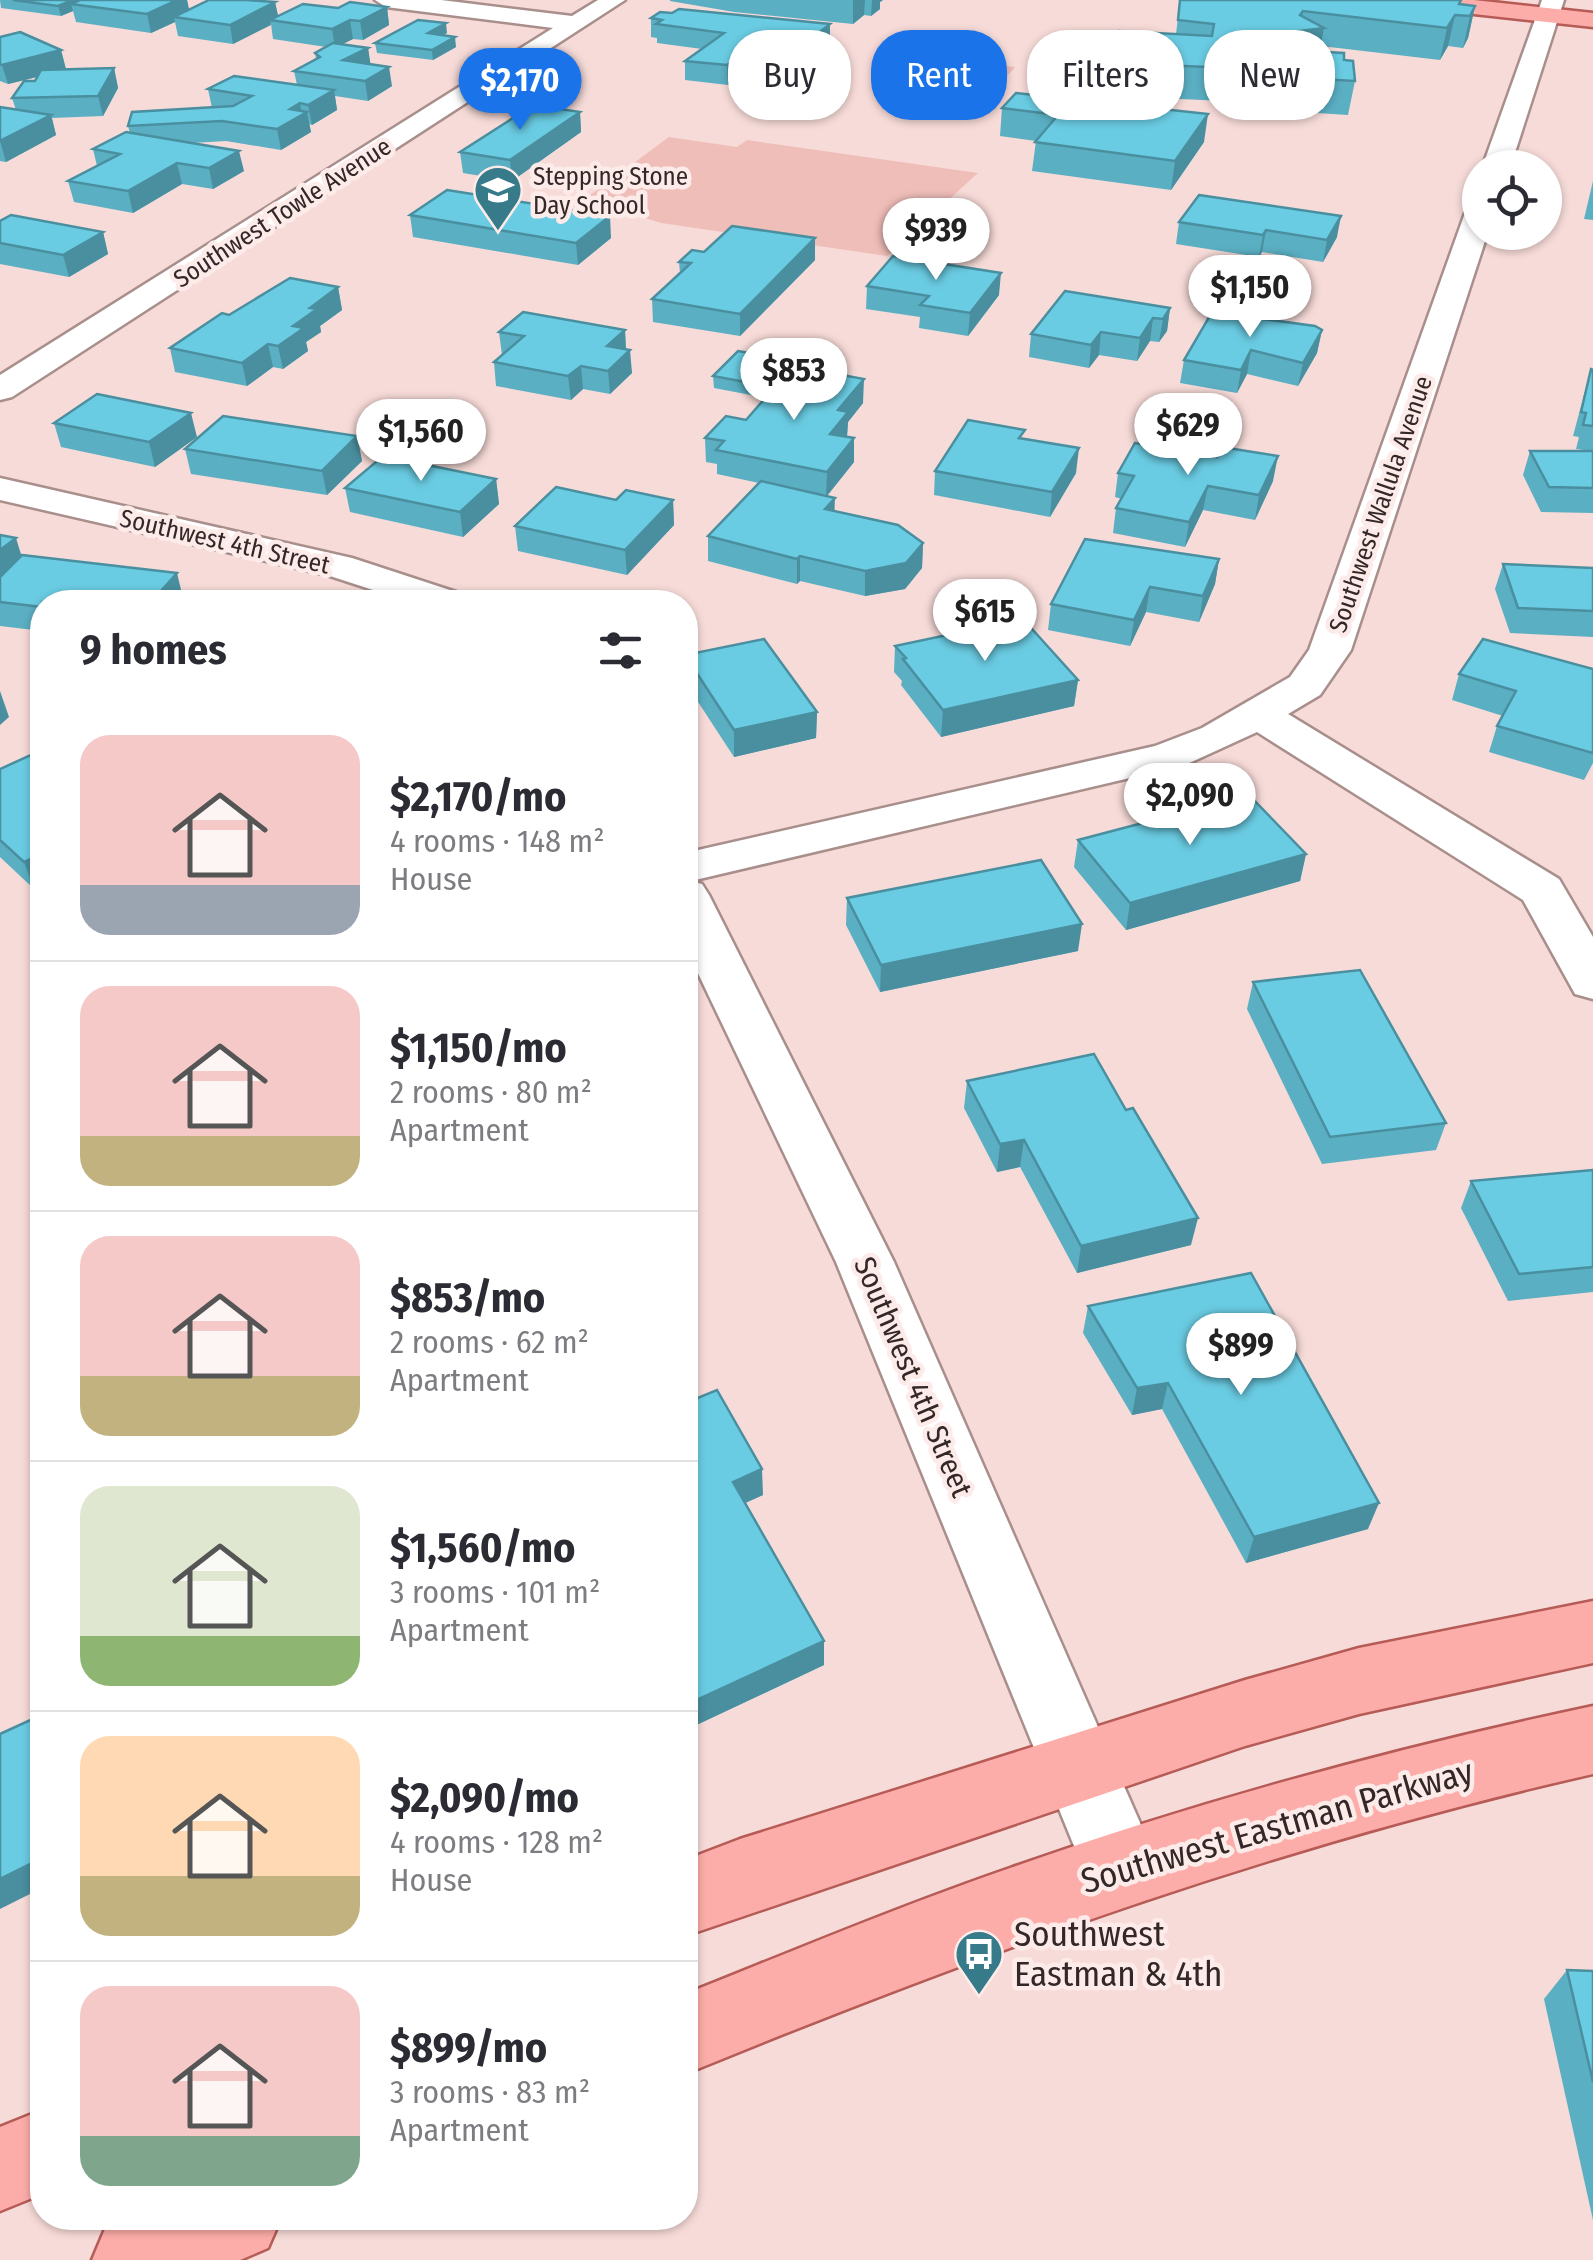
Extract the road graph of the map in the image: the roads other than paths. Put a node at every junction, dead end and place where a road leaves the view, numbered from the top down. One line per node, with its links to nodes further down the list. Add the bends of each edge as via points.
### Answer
1 (386, 0): 6 (street)
2 (614, 0): 6 (street, Southwest Towle Avenue)
3 (1410, 0): 4 (main road)
4 (1551, 8): 5 (main road); 7 (street)
5 (1593, 20)
6 (577, 24): 9 (street, Southwest Towle Avenue)
7 (1502, 150)
8 (1467, 250): 12 (street, Southwest Wallula Avenue, via 1330,650 1305,686)
9 (0, 390)
10 (0, 489): 11 (street, Southwest 4th Street, via 338,566)
11 (411, 590)
12 (1260, 715): 13 (street, Southwest Wallula Avenue, via 1169,756); 15 (street, via 1542,890)
13 (698, 865)
14 (698, 921): 18 (street, Southwest 4th Street, via 865,1262)
15 (1593, 982)
16 (1593, 1632): 18 (main road, via 1359,1681)
17 (1593, 1740): 19 (main road, Southwest Eastman Parkway, via 1336,1804)
18 (1078, 1766): 19 (street, Southwest 4th Street); 20 (main road)
19 (1121, 1868): 21 (main road, Southwest Eastman Parkway, via 930,1935)
20 (698, 1893)
21 (698, 2029)
22 (30, 2157): 23 (main road)
23 (0, 2169)
24 (209, 2230): 25 (main road)
25 (136, 2260)

